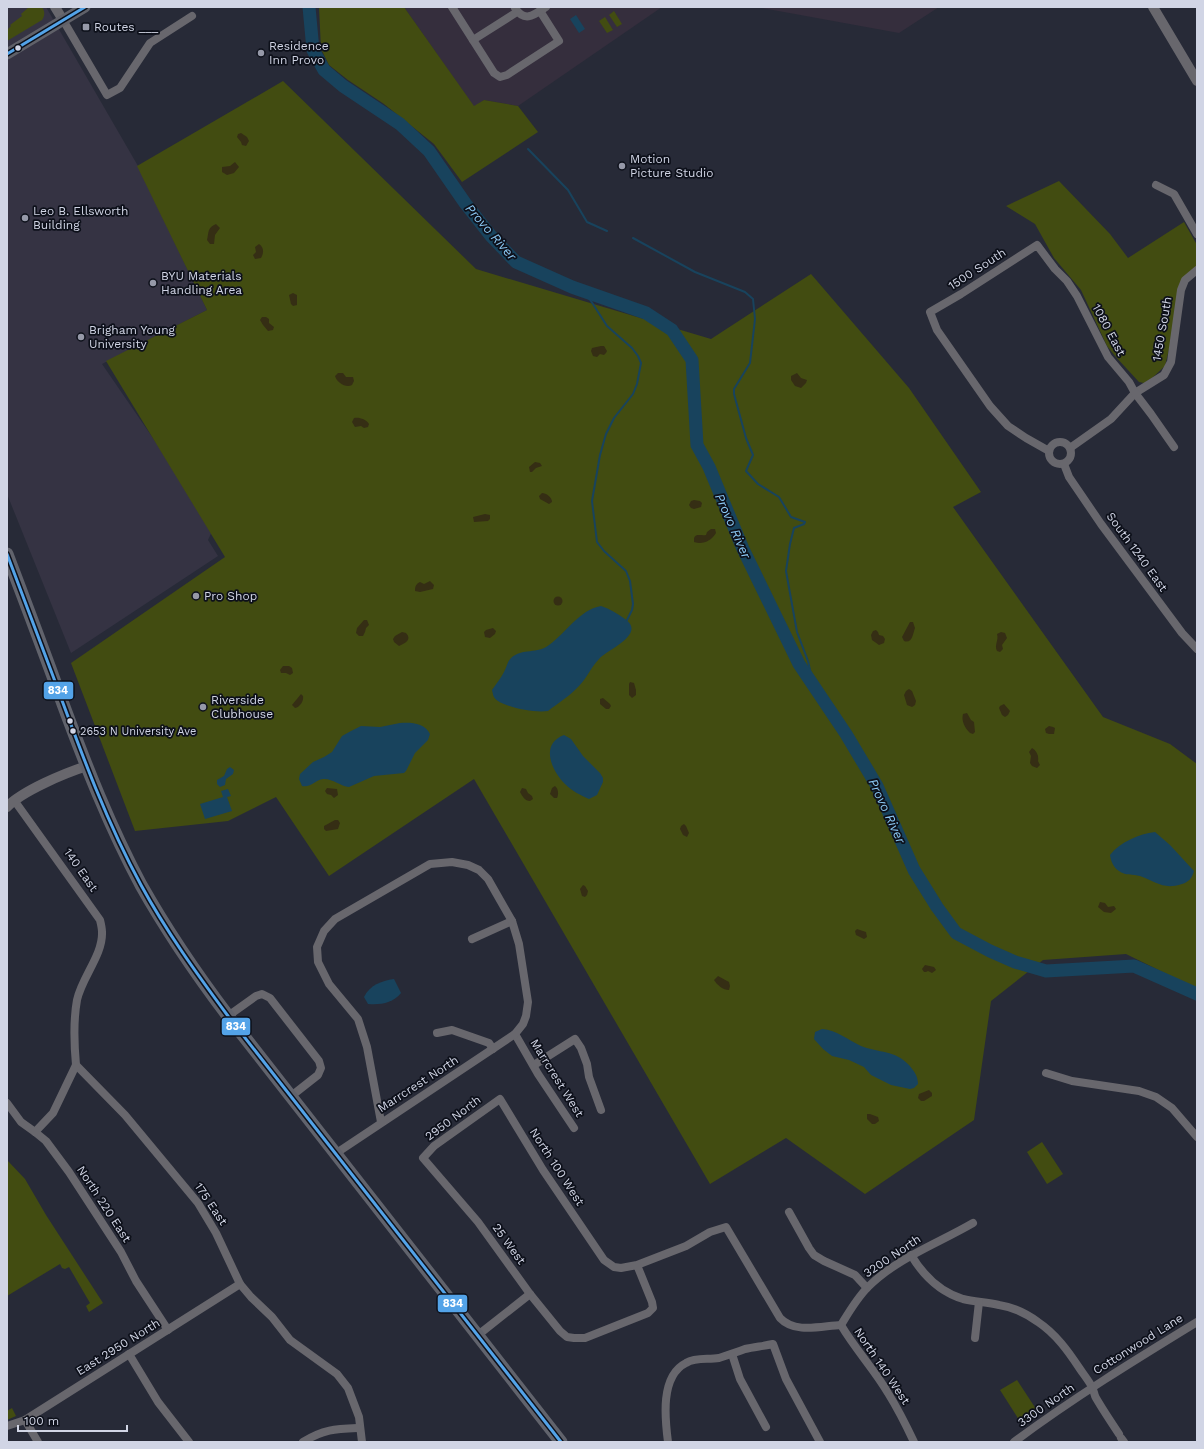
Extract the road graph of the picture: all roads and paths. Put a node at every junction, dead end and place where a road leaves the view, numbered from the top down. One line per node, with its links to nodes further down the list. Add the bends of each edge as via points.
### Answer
1 (55, 7): 8 (street)
2 (85, 7): 8 (main road)
3 (452, 7): 9 (street)
4 (1153, 7): 11 (street)
5 (516, 9): 6 (street, via 527,17); 9 (street)
6 (543, 9): 9 (street, via 559,41 507,75 495,75)
7 (192, 16): 8 (street, via 150,42 120,88 107,95)
8 (63, 20): 10 (main road)
9 (473, 40)
10 (7, 54)
11 (1197, 80)
12 (1156, 185): 13 (street, via 1174,194)
13 (1197, 234)
14 (1037, 245): 16 (street, 1080 East, via 1077,296 1108,357 1130,382); 19 (street, 1500 South, via 930,312 937,330 990,406 1008,426)
15 (1197, 270): 16 (street, 1450 South, via 1185,280 1181,290 1171,362 1164,375)
16 (1135, 393): 17 (street, 1080 East); 18 (street, 1450 South, via 1110,419)
17 (1174, 447)
18 (1070, 448): 19 (street, via 1067,444 1058,442); 20 (street, via 1070,460)
19 (1049, 451): 20 (street, via 1054,463)
20 (1064, 464): 22 (street, South 1240 East, via 1069,477 1101,524 1182,633)
21 (7, 554): 23 (highway)
22 (1197, 649)
23 (87, 766): 24 (street, via 70,771); 27 (highway, via 114,830 142,886 190,965)
24 (9, 800): 31 (street, 140 East, via 100,920 100,948 83,981 77,1001 74,1030)
25 (512, 921): 26 (street); 29 (street, Marrcrest West, via 519,944 528,1002 523,1024); 38 (street, Marrcrest West, via 480,870 452,862 430,864 335,919 324,930 317,947 318,962 329,984 358,1019 367,1047)
26 (472, 940)
27 (228, 1016): 34 (highway); 34 (street, via 262,994 270,998 319,1061 321,1068 318,1075)
28 (437, 1033): 30 (street, via 452,1030 489,1043)
29 (515, 1034): 30 (street, Marrcrest North); 32 (street, Marrcrest West)
30 (493, 1049): 38 (street, Marrcrest North)
31 (76, 1065): 40 (street, via 52,1113); 48 (street, 175 East, via 126,1115 198,1203 216,1233)
32 (534, 1065): 37 (street, via 575,1039 582,1048); 39 (street, Marrcrest West)
33 (1046, 1073): 41 (street, via 1072,1082 1139,1091 1156,1097 1172,1108)
34 (290, 1097): 42 (highway)
35 (500, 1099): 43 (street, 2950 North, via 434,1146); 47 (street, North 100 West, via 543,1170 604,1260 614,1267)
36 (7, 1103): 40 (street, North 220 East, via 21,1122)
37 (601, 1110)
38 (381, 1122): 42 (street, Marrcrest North)
39 (574, 1128)
40 (35, 1132): 54 (street, North 220 East, via 46,1141 69,1172)
41 (1197, 1136)
42 (335, 1154): 55 (highway)
43 (423, 1158): 50 (street, 25 West, via 478,1222)
44 (789, 1212): 49 (street, via 814,1255 855,1275)
45 (972, 1223): 46 (street, 3200 North)
46 (911, 1255): 49 (street, 3200 North); 51 (street, via 927,1278 938,1286 951,1294)
47 (638, 1265): 50 (street, 25 West, via 653,1308 648,1314 585,1338 567,1336 560,1331); 53 (street, via 726,1227 775,1311 786,1324 797,1328)
48 (240, 1284): 54 (street, East 2950 North); 63 (street, 175 East, via 290,1340 337,1374 348,1388 359,1416)
49 (867, 1288): 53 (street, 3200 North)
50 (530, 1294): 55 (street)
51 (979, 1302): 56 (street); 59 (street, via 1012,1308 1048,1329 1063,1344)
52 (1197, 1322): 59 (street, Cottonwood Lane)
53 (841, 1325): 72 (street, North 140 West, via 888,1392)
54 (168, 1330): 57 (street, East 2950 North)
55 (478, 1335): 69 (highway)
56 (975, 1338)
57 (129, 1354): 60 (street, East 2950 North); 66 (street, via 158,1402)
58 (732, 1354): 62 (street, via 740,1379); 70 (street, via 686,1362 673,1376 668,1387 664,1413); 71 (street, via 773,1344 786,1379)
59 (1092, 1387): 64 (street); 73 (street, 3300 North)
60 (24, 1420): 61 (street, East 2950 North); 65 (street)
61 (7, 1426)
62 (766, 1427)
63 (360, 1428): 67 (street, via 332,1429); 68 (street, 175 East)
64 (1121, 1438)
65 (38, 1442)
66 (189, 1442)
67 (303, 1442)
68 (362, 1442)
69 (561, 1442)
70 (668, 1442)
71 (819, 1442)
72 (914, 1442)
73 (1014, 1442)

